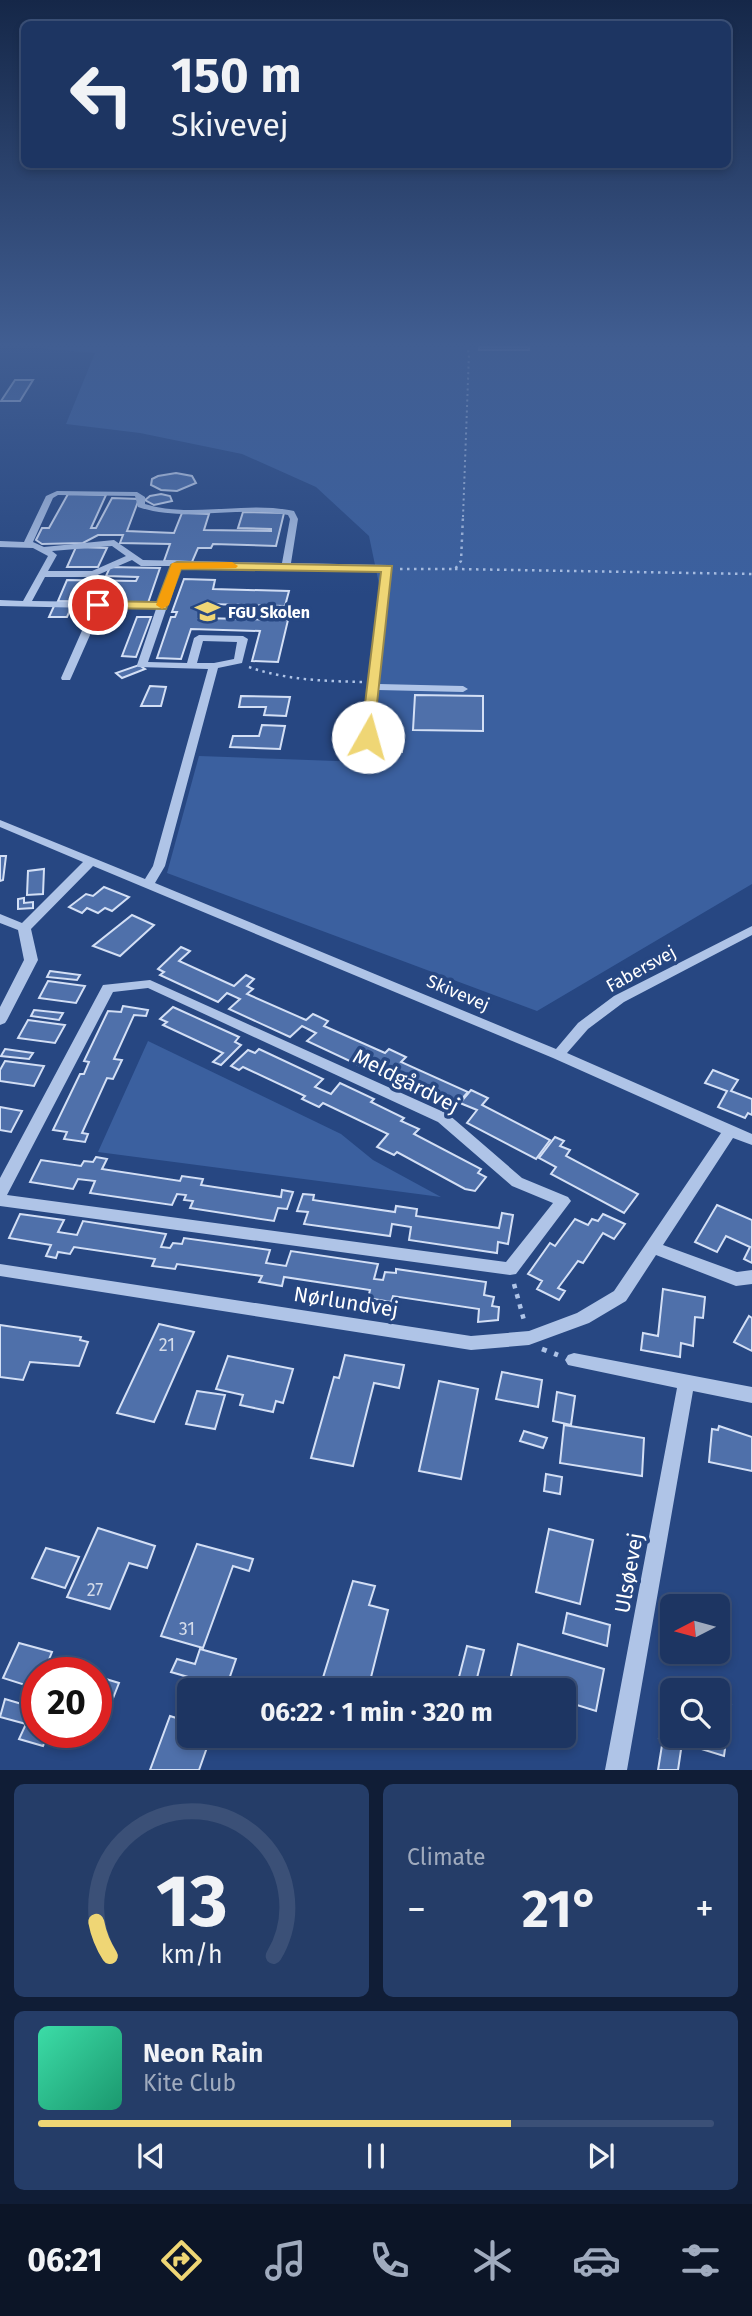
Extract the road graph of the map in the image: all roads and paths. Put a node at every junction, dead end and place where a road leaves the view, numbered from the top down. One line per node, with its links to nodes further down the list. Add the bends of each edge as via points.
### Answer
1 (464, 430): 9 (path, via 461,561)
2 (0, 544): 3 (street)
3 (27, 545): 4 (street); 7 (street, via 50,496 137,494 141,505 160,511 291,513 294,519)
4 (45, 549): 5 (street, via 114,543); 10 (street, via 53,555)
5 (132, 557): 6 (street, via 141,563); 10 (street, via 93,573)
6 (177, 565): 7 (street); 15 (street)
7 (286, 567): 8 (street)
8 (387, 568): 9 (path); 20 (street)
9 (455, 569): 11 (path)
10 (42, 574): 13 (street)
11 (752, 574)
12 (0, 603): 13 (street)
13 (26, 603): 14 (street)
14 (98, 605): 15 (street); 19 (street)
15 (162, 606): 17 (street, via 142,665)
16 (233, 662): 17 (street, via 238,661 243,639 199,638); 18 (street); 20 (path, via 275,676)
17 (191, 665): 18 (street)
18 (214, 666): 25 (street, via 159,866)
19 (66, 678)
20 (374, 685): 21 (street); 22 (street)
21 (463, 689)
22 (368, 737)
23 (0, 822): 24 (street, Skivevej)
24 (91, 861): 25 (street, Skivevej); 27 (street)
25 (147, 885): 30 (street, Skivevej)
26 (0, 918): 27 (street)
27 (24, 928): 29 (street, via 32,960)
28 (752, 930): 30 (street, Fabersvej, via 619,999 583,1026)
29 (0, 1020)
30 (558, 1055): 31 (street, Skivevej)
31 (730, 1131): 32 (street, Skivevej); 35 (street, Nørlundvej)
32 (752, 1140)
33 (0, 1193): 36 (street, Meldgårdvej, via 108,988 149,984 443,1118 517,1182 563,1201)
34 (0, 1200): 36 (street)
35 (652, 1247): 38 (street, via 736,1279); 39 (street, Nørlundvej, via 620,1296 583,1318)
36 (510, 1269): 39 (path)
37 (0, 1270): 39 (street, Nørlundvej, via 471,1343)
38 (752, 1277)
39 (529, 1338): 40 (path, via 537,1348)
40 (574, 1360): 41 (street)
41 (686, 1384): 42 (street); 43 (street, Ulsøevej)
42 (752, 1395)
43 (616, 1770)

